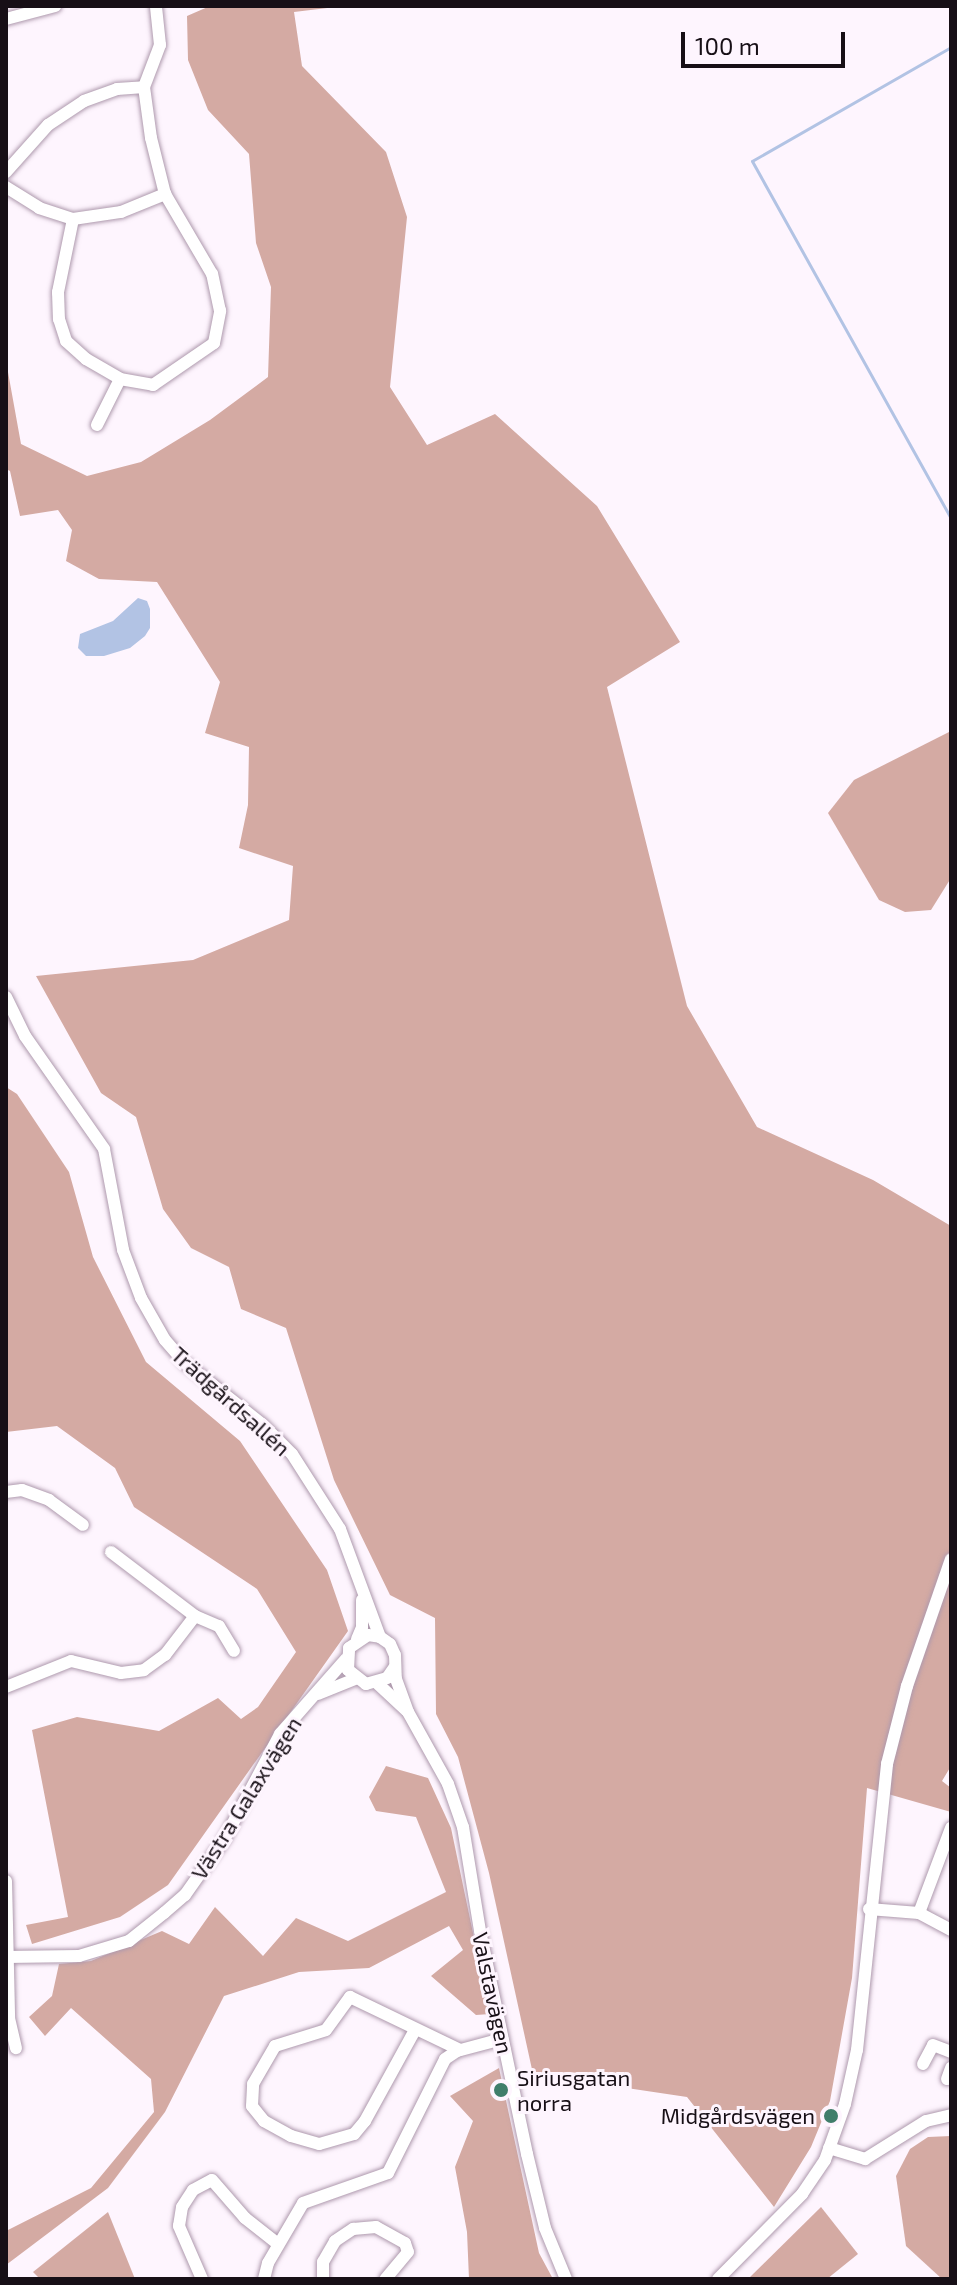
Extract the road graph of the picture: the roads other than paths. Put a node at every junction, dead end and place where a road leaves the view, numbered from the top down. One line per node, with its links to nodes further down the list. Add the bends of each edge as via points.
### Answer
1 (55, 6): 3 (street)
2 (156, 6): 4 (street, via 160,45)
3 (6, 19)
4 (144, 87): 5 (street, via 117,89 84,101 48,125); 7 (street)
5 (6, 172)
6 (6, 187): 8 (street, via 39,208)
7 (165, 194): 8 (street, via 121,212); 9 (street, via 212,274 220,311 214,343 153,385)
8 (73, 219): 9 (street, via 60,281 59,319 66,341)
9 (120, 379): 10 (street)
10 (97, 425)
11 (6, 997): 16 (street, Trädgårdsallén, via 25,1036 104,1149 123,1250 165,1340 292,1454 340,1529)
12 (6, 1492): 13 (street, via 22,1490 49,1500)
13 (83, 1525)
14 (111, 1552): 17 (street)
15 (951, 1559): 30 (street, via 907,1686 887,1764)
16 (362, 1588): 18 (street, Trädgårdsallén); 19 (street, Trädgårdsallén)
17 (195, 1616): 20 (street, via 219,1626); 25 (street, via 165,1655 144,1670 121,1673 71,1661)
18 (380, 1637): 19 (street); 22 (street, Valstavägen, via 395,1655)
19 (357, 1639): 21 (street)
20 (234, 1651)
21 (346, 1659): 23 (street); 26 (street, Västra Galaxvägen)
22 (394, 1668): 24 (street); 27 (street, Valstavägen)
23 (355, 1679): 24 (street); 26 (street, Västra Galaxvägen)
24 (377, 1683): 27 (street, Valstavägen)
25 (6, 1687)
26 (312, 1697): 34 (street, Västra Galaxvägen, via 280,1734 206,1865 164,1913 129,1941 79,1956)
27 (408, 1712): 36 (street, Valstavägen, via 448,1784 463,1827)
28 (951, 1828): 31 (street)
29 (6, 1881): 32 (street)
30 (869, 1909): 31 (street); 42 (street, via 857,2050)
31 (919, 1913): 33 (street)
32 (7, 1917): 34 (street)
33 (951, 1930)
34 (8, 1957): 37 (street, via 9,2018)
35 (415, 2030): 35 (street, via 350,1997 326,2030 275,2046 253,2084 252,2106 264,2121 319,2144 354,2134); 38 (street)
36 (502, 2039): 38 (street); 48 (street, Valstavägen, via 545,2228)
37 (16, 2048)
38 (460, 2050): 43 (street, via 437,2071 388,2173 303,2203)
39 (951, 2052): 40 (street, via 933,2045)
40 (923, 2064)
41 (951, 2115): 42 (street, via 926,2121 865,2159)
42 (829, 2148): 49 (street, via 802,2194)
43 (278, 2244): 44 (street, via 245,2218 212,2180 193,2190 182,2207 179,2226); 45 (street)
44 (202, 2279)
45 (264, 2279)
46 (323, 2279): 47 (street, via 323,2262 335,2241 353,2229 376,2227 405,2243 408,2252)
47 (385, 2279)
48 (566, 2279)
49 (718, 2279)

